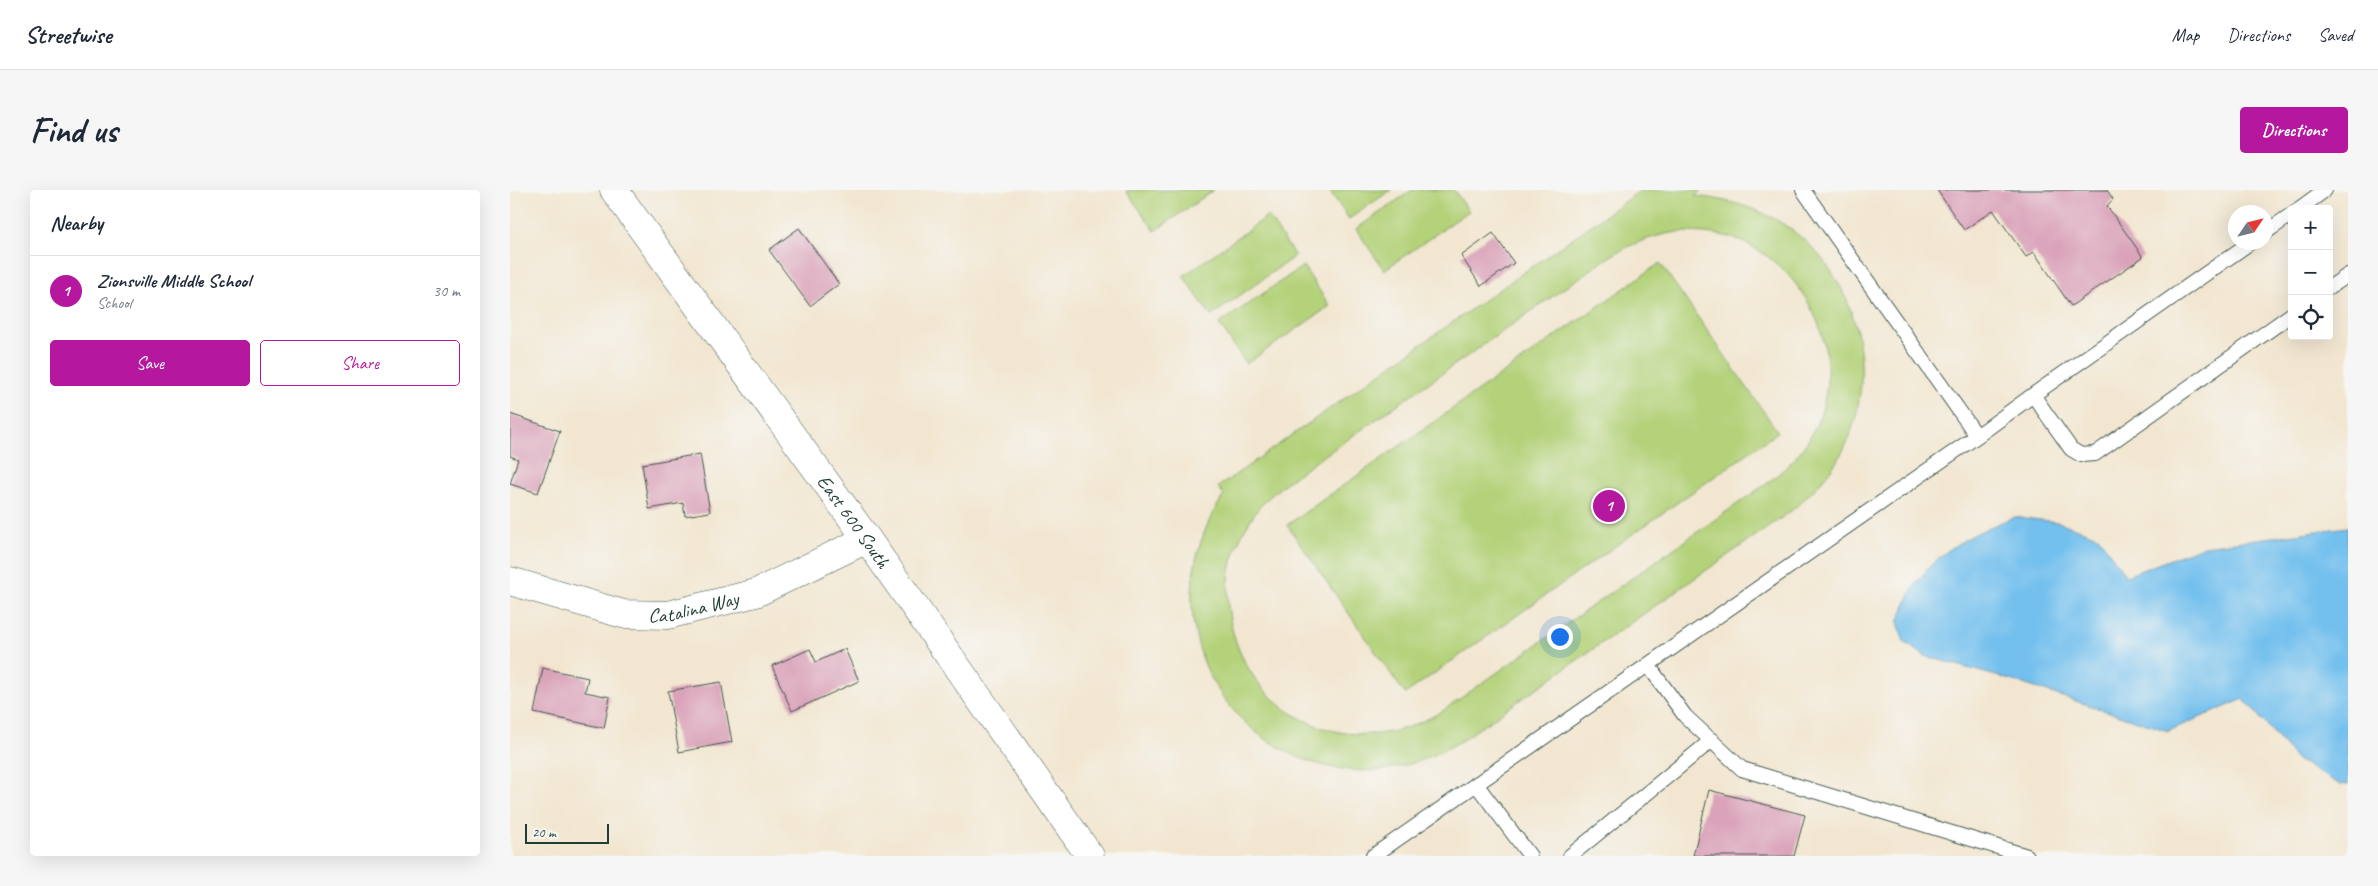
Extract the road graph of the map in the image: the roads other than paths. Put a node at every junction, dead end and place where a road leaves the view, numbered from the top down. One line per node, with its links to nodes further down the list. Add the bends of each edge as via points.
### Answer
1 (614, 190): 13 (street, East 600 South)
2 (1804, 190): 12 (lane)
3 (2325, 190): 4 (lane)
4 (2304, 205)
5 (2288, 217): 6 (lane)
6 (2273, 227)
7 (2240, 250): 11 (lane)
8 (2348, 275): 9 (lane)
9 (2333, 285)
10 (2288, 317): 11 (lane, via 2095,454 2082,455 2071,449)
11 (2033, 395): 12 (lane)
12 (1977, 436): 15 (lane)
13 (867, 539): 14 (street, Catalina Way, via 756,593 668,615 623,614); 18 (street, East 600 South)
14 (510, 581)
15 (1648, 665): 16 (lane, via 1685,716); 17 (lane)
16 (1712, 740): 21 (lane); 22 (lane, via 1742,768)
17 (1476, 784): 19 (lane); 20 (lane)
18 (1090, 856)
19 (1373, 856)
20 (1530, 856)
21 (1570, 856)
22 (2027, 856)

